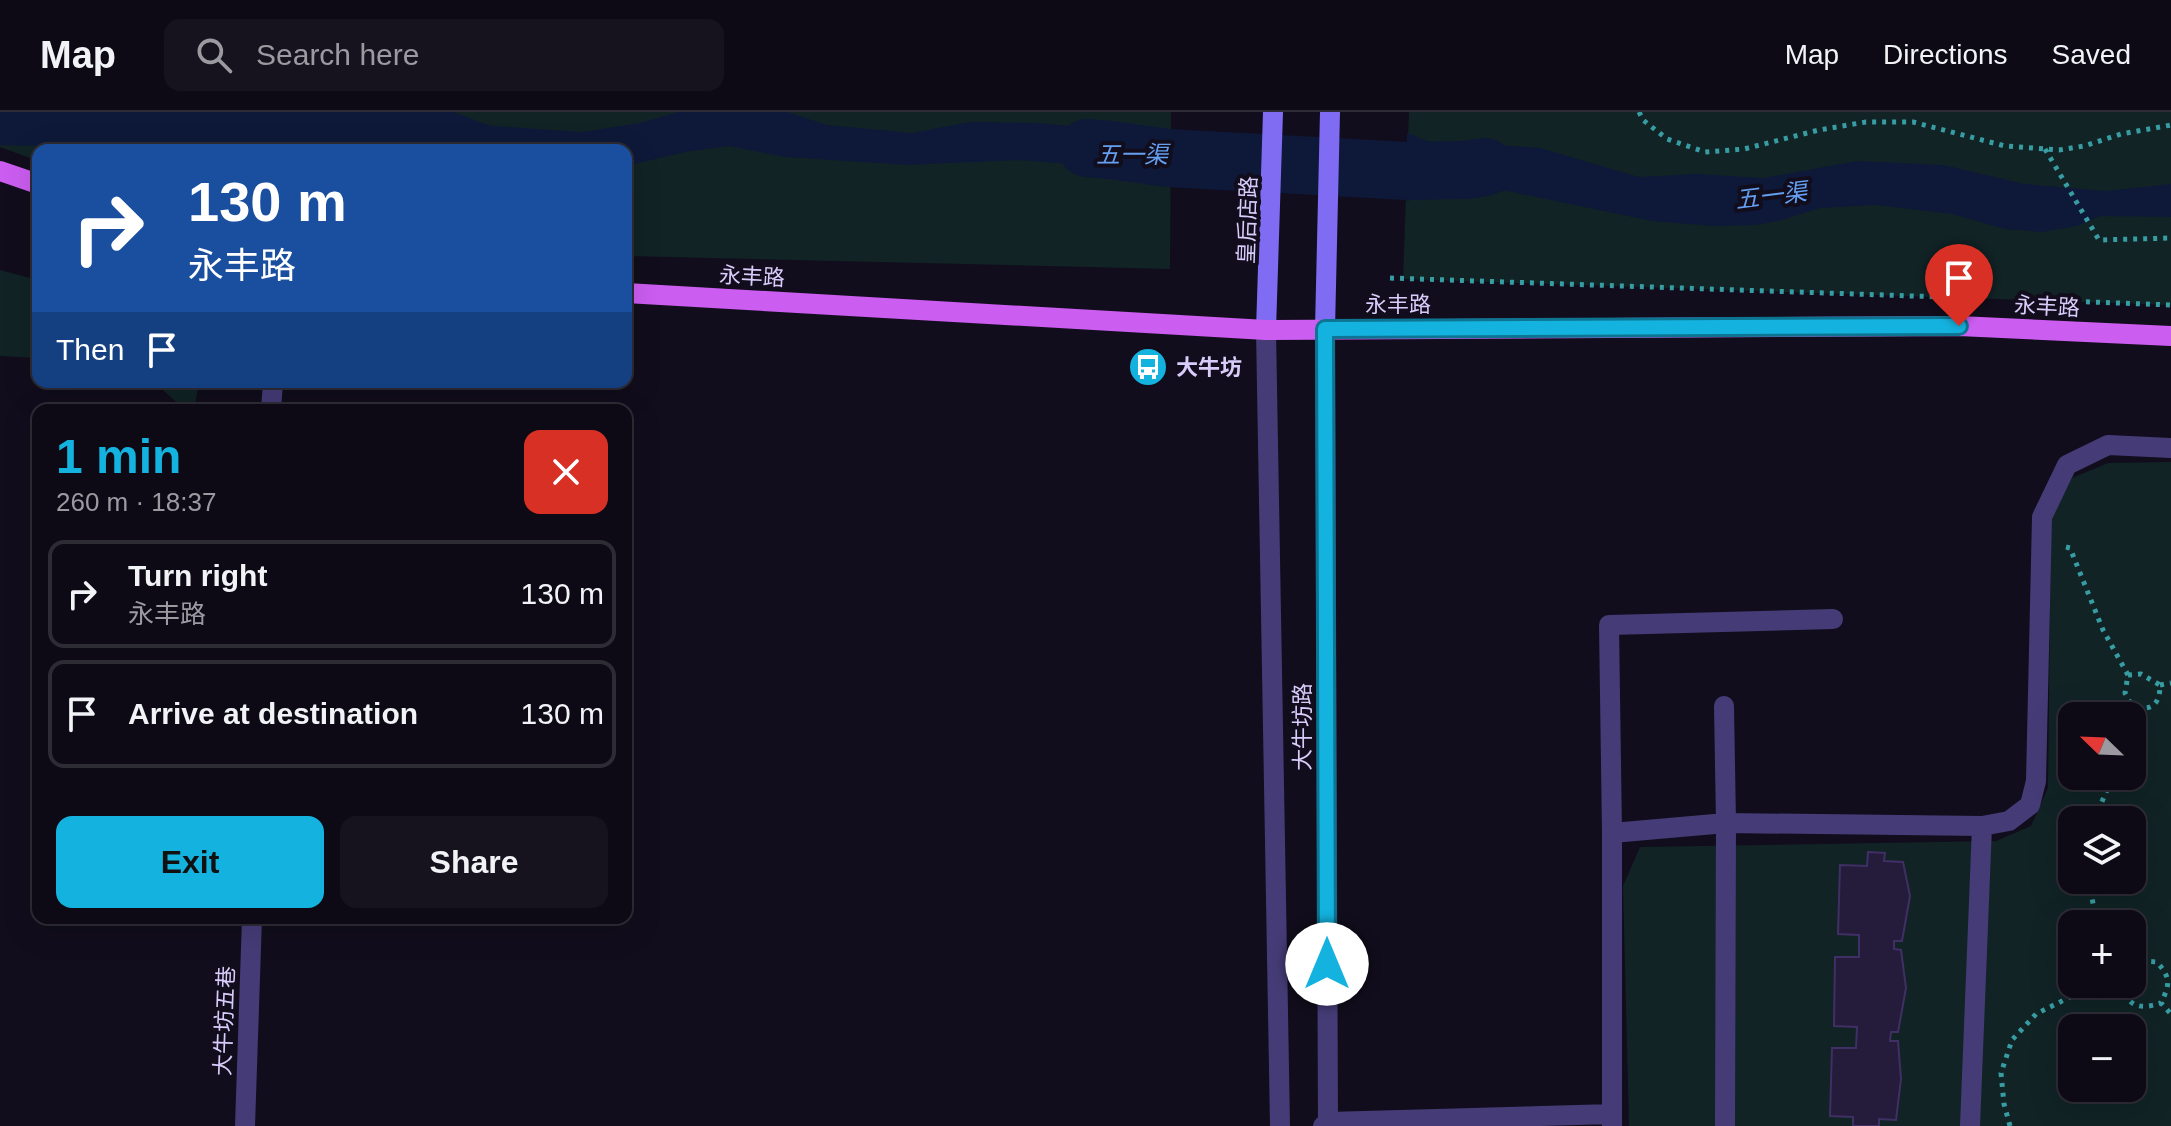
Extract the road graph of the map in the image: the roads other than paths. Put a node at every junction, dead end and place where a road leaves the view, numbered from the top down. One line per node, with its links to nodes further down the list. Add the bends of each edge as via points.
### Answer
1 (1273, 112): 7 (main road, 皇后店路)
2 (1330, 112): 6 (main road)
3 (0, 171): 4 (main road)
4 (32, 182)
5 (632, 293): 7 (main road, 永丰路)
6 (1325, 329): 7 (main road, 永丰路); 8 (main road, 永丰路, via 1959,326); 17 (street, 大牛坊路)
7 (1266, 330): 19 (street, 大牛坊路)
8 (2171, 336)
9 (2171, 448): 13 (street, via 2108,445 2067,465 2042,517 2036,781 2030,805 2009,821)
10 (1833, 619): 14 (street, via 1609,625)
11 (1724, 706): 12 (street)
12 (1726, 823): 13 (street); 14 (street); 20 (street)
13 (1982, 826): 21 (street)
14 (1612, 833): 16 (street)
15 (252, 924): 18 (street, 大牛坊五巷)
16 (1612, 1120): 17 (street)
17 (1326, 1125)
18 (245, 1126)
19 (1280, 1126)
20 (1725, 1126)
21 (1970, 1126)

